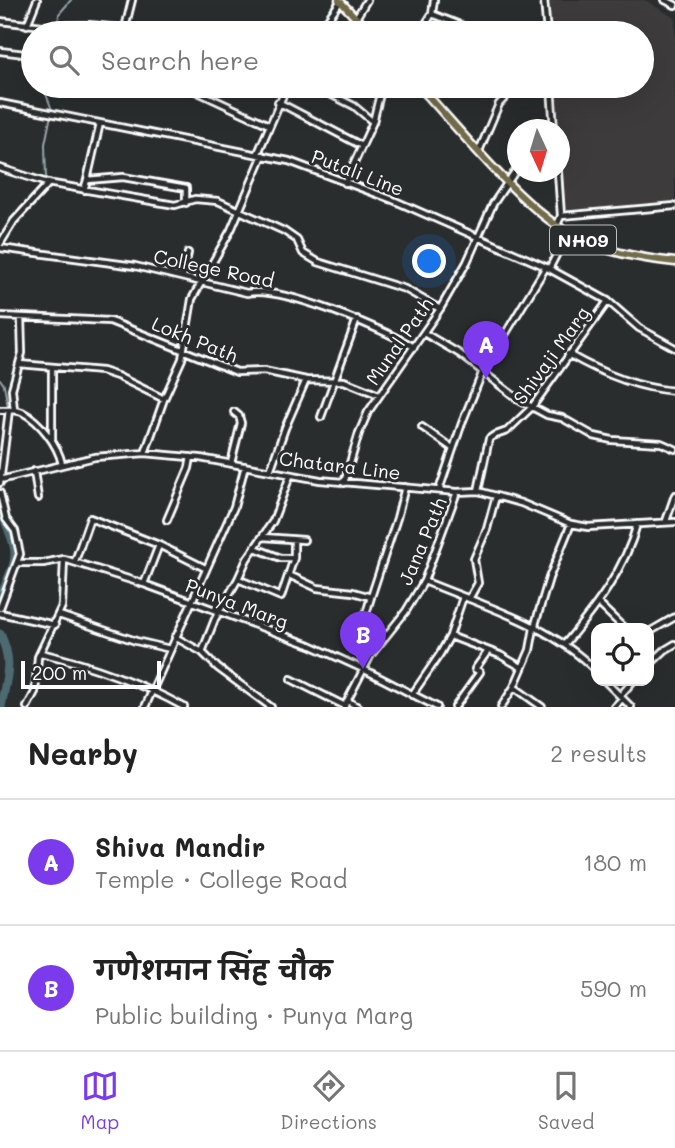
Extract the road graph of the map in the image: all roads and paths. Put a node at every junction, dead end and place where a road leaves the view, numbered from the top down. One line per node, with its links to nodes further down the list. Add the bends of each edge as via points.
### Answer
1 (37, 0): 12 (street)
2 (132, 0): 13 (street)
3 (367, 0): 10 (street)
4 (435, 0): 9 (street)
5 (544, 0): 18 (street)
6 (665, 0): 8 (street)
7 (340, 1): 10 (main road); 14 (street)
8 (675, 5)
9 (432, 14): 16 (street); 17 (street)
10 (356, 18): 15 (main road)
11 (0, 21): 19 (street)
12 (29, 21)
13 (127, 21)
14 (326, 21)
15 (359, 21)
16 (428, 21)
17 (450, 21)
18 (546, 21)
19 (21, 24)
20 (0, 51): 21 (street)
21 (21, 54)
22 (211, 98): 34 (street)
23 (280, 98): 29 (street)
24 (338, 98): 32 (street)
25 (379, 98): 32 (street)
26 (430, 98): 36 (main road, NH09)
27 (505, 98): 36 (street)
28 (552, 98): 31 (street)
29 (278, 102): 34 (street); 35 (street)
30 (0, 103): 33 (street, Putali Line)
31 (554, 119)
32 (373, 122): 35 (street)
33 (100, 123): 37 (street, Putali Line); 39 (street)
34 (269, 125): 37 (street)
35 (362, 146): 45 (street)
36 (479, 151): 40 (main road, NH09)
37 (261, 154): 45 (street, Putali Line); 49 (street)
38 (0, 168): 44 (street)
39 (87, 180): 46 (street); 47 (street, via 123,177 184,187)
40 (507, 180)
41 (507, 182): 53 (street, Munal Path)
42 (509, 182): 51 (main road, NH09)
43 (559, 182): 50 (street)
44 (46, 183): 46 (street); 54 (street)
45 (345, 183): 53 (street, Putali Line)
46 (84, 190): 47 (street)
47 (186, 203): 49 (street, via 205,199)
48 (675, 206): 50 (street)
49 (240, 210): 59 (street); 61 (street, via 284,231 318,262 405,289)
50 (561, 216): 51 (street)
51 (557, 225): 52 (main road, NH09)
52 (569, 232): 56 (main road, NH09, via 614,252); 57 (street)
53 (479, 236): 57 (street, Putali Line); 61 (street, Munal Path)
54 (0, 246): 58 (street, College Road)
55 (188, 253): 58 (street)
56 (675, 262)
57 (547, 268): 60 (street, Putali Line); 73 (street)
58 (183, 276): 59 (street, College Road)
59 (201, 281): 64 (street, College Road, via 288,298); 69 (street, via 192,299)
60 (608, 301): 68 (street, Putali Line, via 639,328); 70 (street, Shivaji Marg)
61 (440, 309): 65 (street, Munal Path)
62 (0, 316): 63 (street, Lokh Path)
63 (22, 317): 69 (street, Lokh Path, via 110,321); 71 (street)
64 (357, 319): 67 (street, College Road); 75 (street)
65 (424, 333): 67 (street, Munal Path); 73 (street)
66 (675, 339): 68 (street)
67 (414, 347): 77 (street, Munal Path)
68 (674, 348)
69 (184, 352): 74 (street, Lokh Path, via 237,372 264,371); 78 (street)
70 (568, 354): 76 (street, via 620,379); 79 (street, Shivaji Marg)
71 (19, 365): 72 (street); 80 (street)
72 (52, 367): 78 (street, via 109,373); 84 (street)
73 (483, 371): 79 (street); 85 (street)
74 (306, 380): 75 (street, Lokh Path); 93 (street)
75 (334, 380): 77 (street, Lokh Path); 82 (street)
76 (675, 391)
77 (379, 395): 96 (street, Munal Path, via 359,433)
78 (164, 399): 87 (street)
79 (532, 407): 86 (street, via 594,436 661,443); 99 (street, Shivaji Marg, via 507,431 489,439)
80 (7, 410): 84 (street, via 24,413); 95 (street)
81 (234, 412): 89 (street, via 241,423)
82 (321, 417)
83 (422, 428): 85 (street)
84 (52, 439): 90 (street)
85 (452, 448): 98 (street)
86 (675, 449)
87 (145, 453): 88 (street, Chatara Line); 90 (street, Chatara Line)
88 (191, 457): 89 (street, Chatara Line); 105 (street)
89 (231, 463): 91 (street, Chatara Line)
90 (62, 464): 92 (street, Chatara Line)
91 (245, 466): 93 (street, Chatara Line); 119 (street, via 234,507)
92 (34, 471): 95 (street, Chatara Line); 104 (street)
93 (270, 471): 94 (street, Chatara Line)
94 (290, 475): 96 (street, Chatara Line); 110 (street)
95 (0, 481)
96 (344, 483): 97 (street, Chatara Line)
97 (405, 487): 98 (street, Chatara Line); 124 (street)
98 (439, 490): 100 (street, Chatara Line)
99 (478, 491): 100 (street, Chatara Line); 103 (street, Chatara Line)
100 (457, 492): 122 (street, Jana Path)
101 (0, 493): 118 (street, via 18,542)
102 (675, 495): 106 (street)
103 (496, 496): 108 (street, Chatara Line); 125 (street, via 474,559 478,583)
104 (38, 498)
105 (167, 520)
106 (666, 521): 107 (street, Chatara Line); 109 (street, Chatara Line)
107 (675, 522)
108 (571, 524): 109 (street, Chatara Line); 134 (street)
109 (637, 524): 127 (street, via 633,541)
110 (263, 537): 111 (street); 114 (street)
111 (294, 540): 112 (street); 115 (street)
112 (304, 540)
113 (159, 545): 117 (street, via 90,518); 119 (street); 123 (street)
114 (255, 548): 115 (street); 121 (street)
115 (293, 558): 120 (street)
116 (64, 559): 117 (street, Punya Marg); 118 (street, Punya Marg); 130 (street)
117 (75, 561): 123 (street, Punya Marg)
118 (18, 562): 128 (street)
119 (205, 568): 126 (street)
120 (289, 575): 121 (street, via 281,597); 124 (street, via 317,588)
121 (238, 579): 129 (street)
122 (424, 581): 125 (street); 138 (street, Jana Path)
123 (144, 584): 126 (street, Punya Marg)
124 (371, 597): 138 (street, via 359,637)
125 (466, 598): 134 (street); 136 (street)
126 (191, 600): 129 (street, Punya Marg); 137 (street)
127 (599, 604): 132 (street); 139 (street)
128 (0, 611): 133 (street)
129 (220, 611): 143 (street); 148 (street, Punya Marg)
130 (59, 615): 133 (street); 141 (street)
131 (675, 618): 135 (street)
132 (619, 623)
133 (55, 625): 144 (street)
134 (534, 628): 139 (street); 147 (street)
135 (654, 629)
136 (450, 635): 142 (street); 154 (street)
137 (175, 637): 141 (street); 143 (street)
138 (382, 641): 148 (street, Jana Path)
139 (565, 644): 146 (street)
140 (675, 644): 145 (street)
141 (170, 649): 153 (street)
142 (488, 651): 147 (street); 163 (street, via 475,669 480,671)
143 (202, 652): 160 (street)
144 (41, 653): 153 (street); 157 (street, via 35,692)
145 (654, 660)
146 (591, 665)
147 (521, 667): 152 (street)
148 (363, 669): 154 (street, Punya Marg); 156 (street, Jana Path)
149 (291, 679): 156 (street)
150 (610, 686): 155 (street)
151 (630, 686): 155 (street)
152 (514, 687): 164 (street); 165 (street)
153 (153, 690): 158 (street); 159 (street)
154 (412, 695): 162 (street, Punya Marg)
155 (621, 698): 166 (street); 167 (street)
156 (345, 705): 161 (street)
157 (27, 707)
158 (145, 707)
159 (184, 707)
160 (271, 707)
161 (358, 707)
162 (437, 707)
163 (454, 707)
164 (501, 707)
165 (542, 707)
166 (614, 707)
167 (631, 707)

